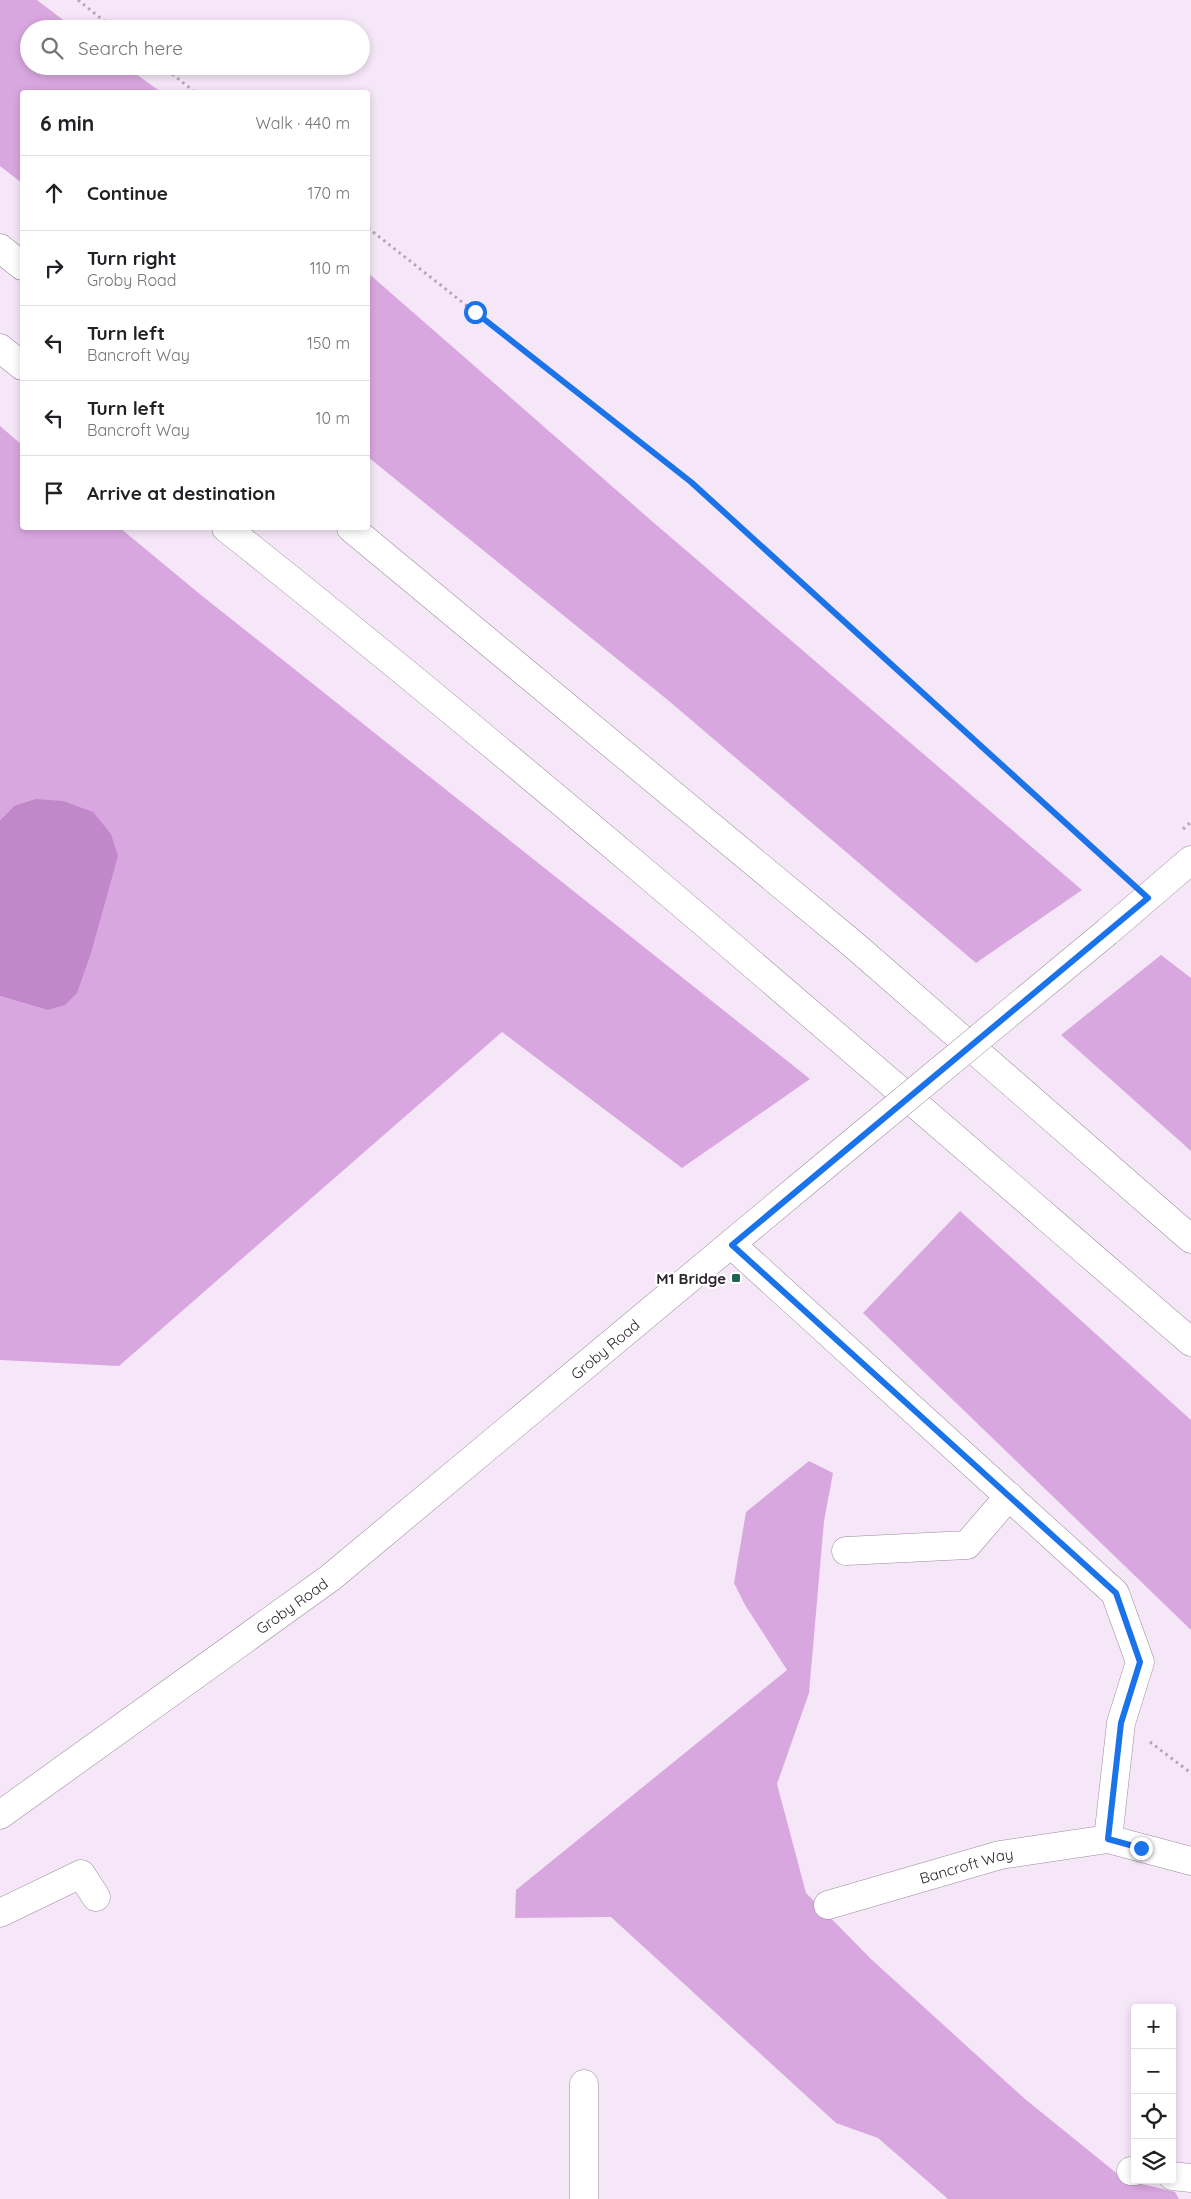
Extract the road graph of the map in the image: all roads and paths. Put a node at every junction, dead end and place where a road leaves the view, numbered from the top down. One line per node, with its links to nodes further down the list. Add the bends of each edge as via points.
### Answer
1 (78, 0): 2 (path)
2 (103, 20)
3 (173, 75): 4 (path)
4 (192, 90)
5 (370, 230): 13 (path, via 691,482)
6 (0, 248): 7 (main road)
7 (20, 264)
8 (0, 348): 9 (main road)
9 (20, 364)
10 (228, 530): 16 (main road, via 398,666 822,1024)
11 (353, 530): 14 (main road, via 854,946)
12 (1191, 860): 13 (main road, Groby Road)
13 (1148, 898): 15 (main road, Groby Road, bridge)
14 (1191, 1238)
15 (732, 1245): 17 (main road); 21 (main road, Groby Road, via 330,1578)
16 (1191, 1342)
17 (1009, 1496): 18 (main road, via 967,1545); 19 (main road, via 1116,1593 1140,1662)
18 (846, 1551)
19 (1121, 1723): 20 (path, via 1168,1754); 22 (main road)
20 (1191, 1774)
21 (0, 1815)
22 (1108, 1839): 23 (main road, Bancroft Way); 25 (main road, Bancroft Way, via 1000,1855)
23 (1191, 1861)
24 (96, 1897): 26 (main road, via 81,1874)
25 (828, 1905)
26 (0, 1913)
27 (584, 2084): 30 (main road)
28 (1176, 2176): 29 (main road)
29 (1191, 2178)
30 (584, 2199)

